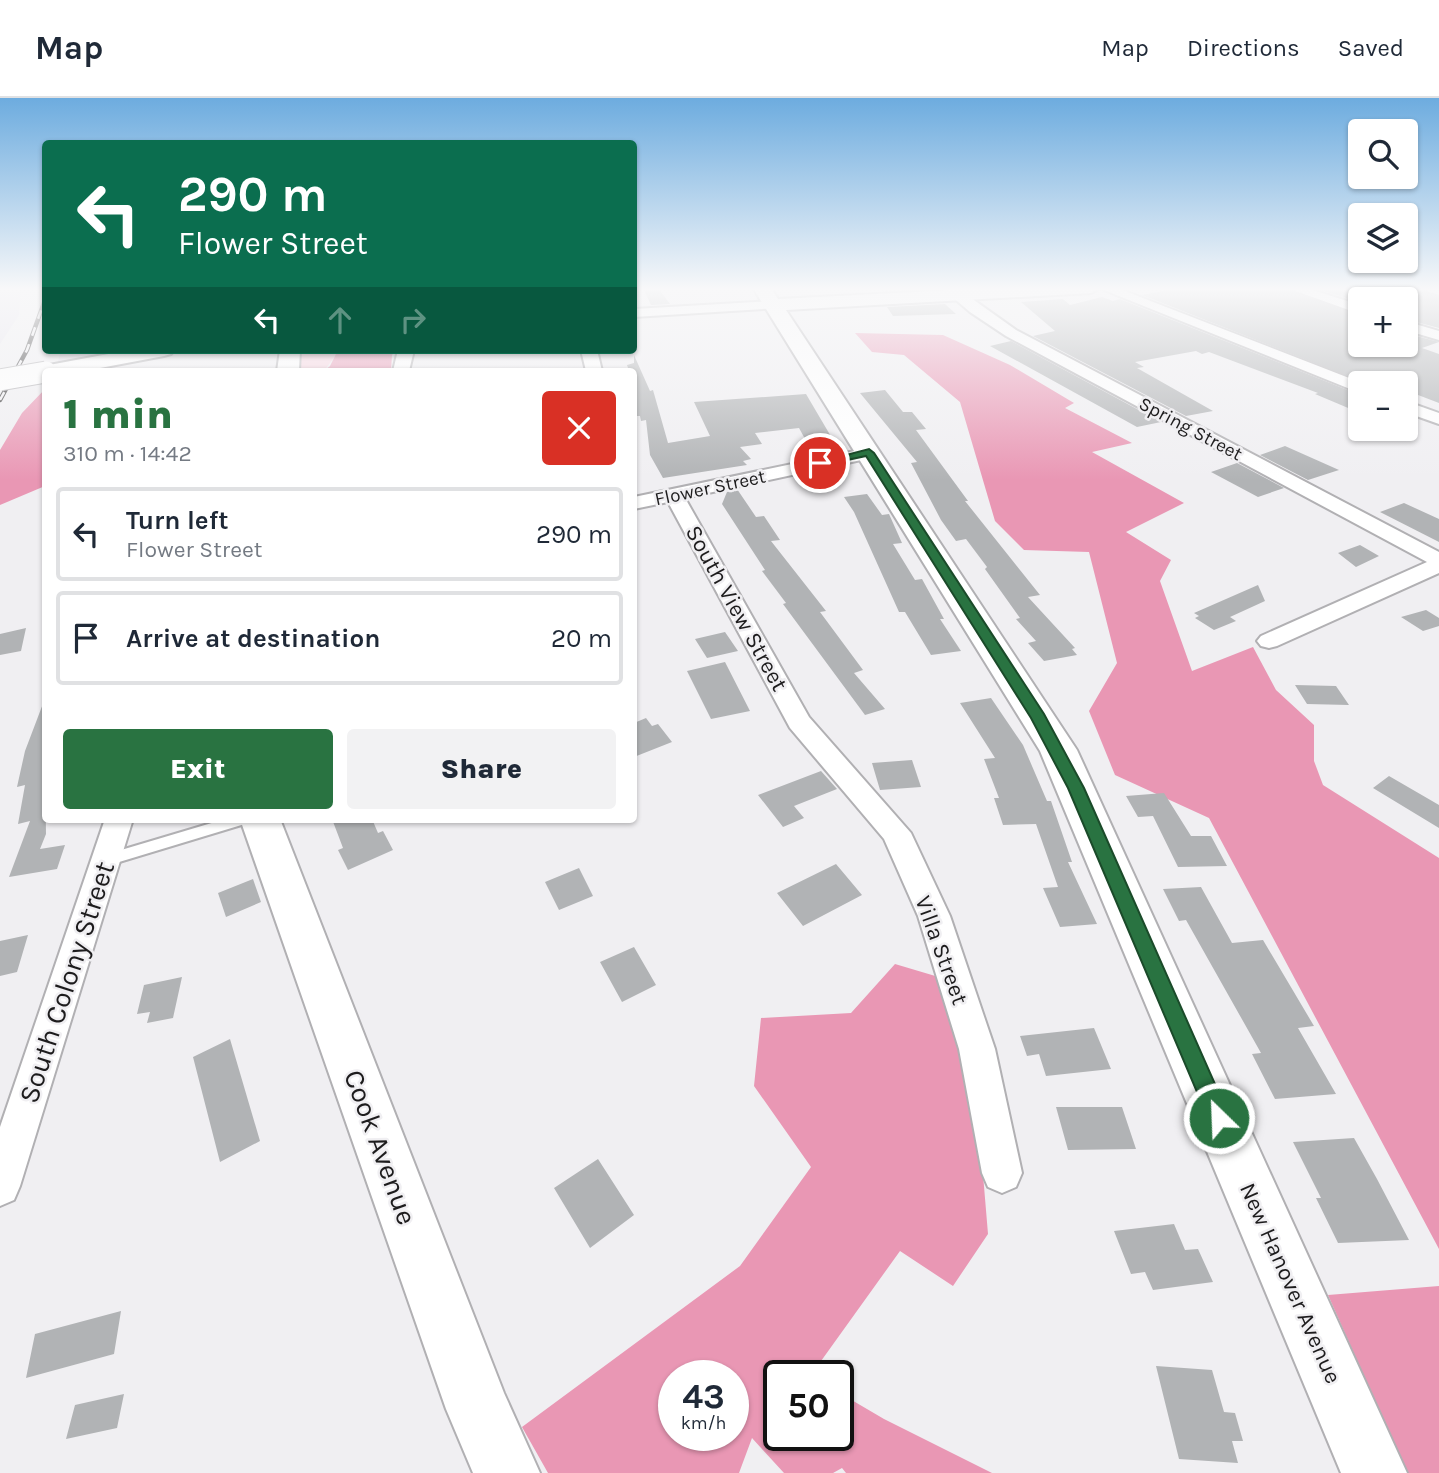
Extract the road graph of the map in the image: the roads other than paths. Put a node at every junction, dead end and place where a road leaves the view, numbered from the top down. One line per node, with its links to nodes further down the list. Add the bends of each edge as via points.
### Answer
1 (803, 352): 11 (main road, New Hanover Avenue)
2 (1048, 352): 14 (street, Spring Street)
3 (1269, 352): 8 (street)
4 (141, 354): 5 (main road)
5 (66, 368)
6 (42, 372): 7 (main road, bridge)
7 (0, 380)
8 (1348, 383)
9 (1418, 411): 10 (street)
10 (1439, 419)
11 (869, 453): 12 (street, Flower Street); 24 (main road, New Hanover Avenue, via 1058,750)
12 (674, 495): 13 (street, Flower Street); 16 (street, South View Street)
13 (637, 502)
14 (1439, 562): 15 (street)
15 (1269, 641)
16 (799, 722): 21 (street, Villa Street, via 895,833 934,916 976,1049)
17 (118, 823): 20 (street, South Colony Street)
18 (230, 823): 20 (lane)
19 (261, 823): 23 (main road, Cook Avenue, via 478,1409)
20 (106, 860): 22 (street, South Colony Street)
21 (1002, 1173)
22 (0, 1186)
23 (507, 1473)
24 (1374, 1473)

